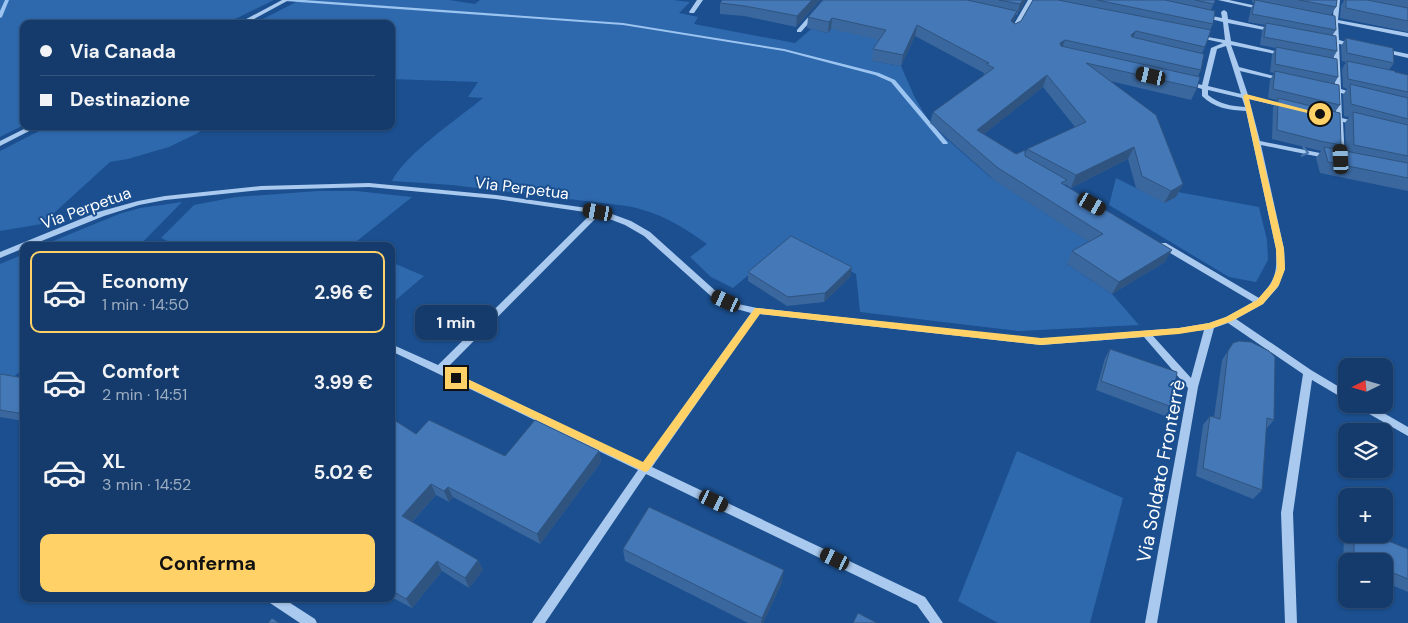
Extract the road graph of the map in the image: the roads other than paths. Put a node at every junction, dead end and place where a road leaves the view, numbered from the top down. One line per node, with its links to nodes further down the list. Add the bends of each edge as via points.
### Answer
1 (286, 0): 18 (street)
2 (700, 0): 13 (street)
3 (826, 0): 20 (street)
4 (1216, 0): 11 (street, via 1218,6)
5 (1221, 0): 11 (street)
6 (1327, 0): 8 (street)
7 (1031, 1): 10 (street); 17 (street)
8 (1337, 1): 9 (street); 19 (street)
9 (1346, 3)
10 (1040, 4)
11 (1231, 9): 12 (street); 14 (street); 22 (street); 27 (street, Via Perpetua)
12 (1272, 9)
13 (692, 12)
14 (1196, 15)
15 (1010, 17): 17 (street)
16 (1317, 18): 19 (street)
17 (1020, 19): 21 (street)
18 (248, 20)
19 (1336, 21): 24 (street); 26 (street)
20 (798, 31)
21 (1013, 31)
22 (1281, 31)
23 (1191, 35): 27 (street)
24 (1408, 35)
25 (1318, 38): 26 (street)
26 (1337, 42): 28 (street); 35 (street)
27 (1228, 43): 30 (street); 34 (street, via 1214,48); 37 (street, Via Perpetua)
28 (1364, 47)
29 (1381, 50): 31 (street)
30 (1292, 56)
31 (1408, 56)
32 (1201, 62): 34 (street)
33 (1328, 63): 35 (street)
34 (1210, 64): 41 (street)
35 (1337, 65): 36 (street); 42 (street)
36 (1346, 66)
37 (1236, 68): 38 (street); 43 (street, Via Perpetua)
38 (1292, 80)
39 (1176, 81): 41 (street)
40 (1320, 87): 42 (street)
41 (1204, 88): 43 (street); 46 (street, via 1205,96 1213,104)
42 (1338, 91): 44 (street); 48 (street)
43 (1246, 96): 45 (street); 46 (street, Via Perpetua)
44 (1364, 96)
45 (1292, 108)
46 (1249, 110): 51 (street, Via Perpetua)
47 (1320, 114): 48 (street)
48 (1339, 119): 49 (street); 53 (street)
49 (1365, 125)
50 (28, 130): 52 (street)
51 (1257, 142): 53 (street, one-way to 53); 60 (street, Via Perpetua, via 1280,249 1281,269 1275,285)
52 (0, 144)
53 (1341, 159): 54 (street)
54 (1351, 161)
55 (598, 212): 57 (street, Via Perpetua, via 496,197 369,185 261,188 138,202); 61 (street, Via Perpetua, via 647,234 716,296 736,306); 66 (street)
56 (1151, 238): 60 (street)
57 (32, 242)
58 (20, 247): 59 (street, Via Perpetua)
59 (0, 255)
60 (1260, 302): 62 (street, Via Perpetua)
61 (758, 310): 64 (street, Via Perpetua, via 1041,342); 72 (street)
62 (1229, 319): 63 (street, Via Perpetua); 67 (street)
63 (1210, 326): 64 (street, Via Perpetua); 68 (street, Via Soldato Fronterrè)
64 (1146, 334): 68 (street)
65 (395, 349): 66 (street)
66 (439, 370): 72 (street)
67 (1308, 373): 69 (street); 78 (street, via 1287,513)
68 (1193, 387): 77 (street, Via Soldato Fronterrè)
69 (1338, 391)
70 (1375, 413): 71 (street)
71 (1408, 432)
72 (645, 468): 75 (street); 76 (street, via 922,601)
73 (279, 602): 74 (street)
74 (311, 623)
75 (538, 623)
76 (937, 623)
77 (1151, 623)
78 (1291, 623)

